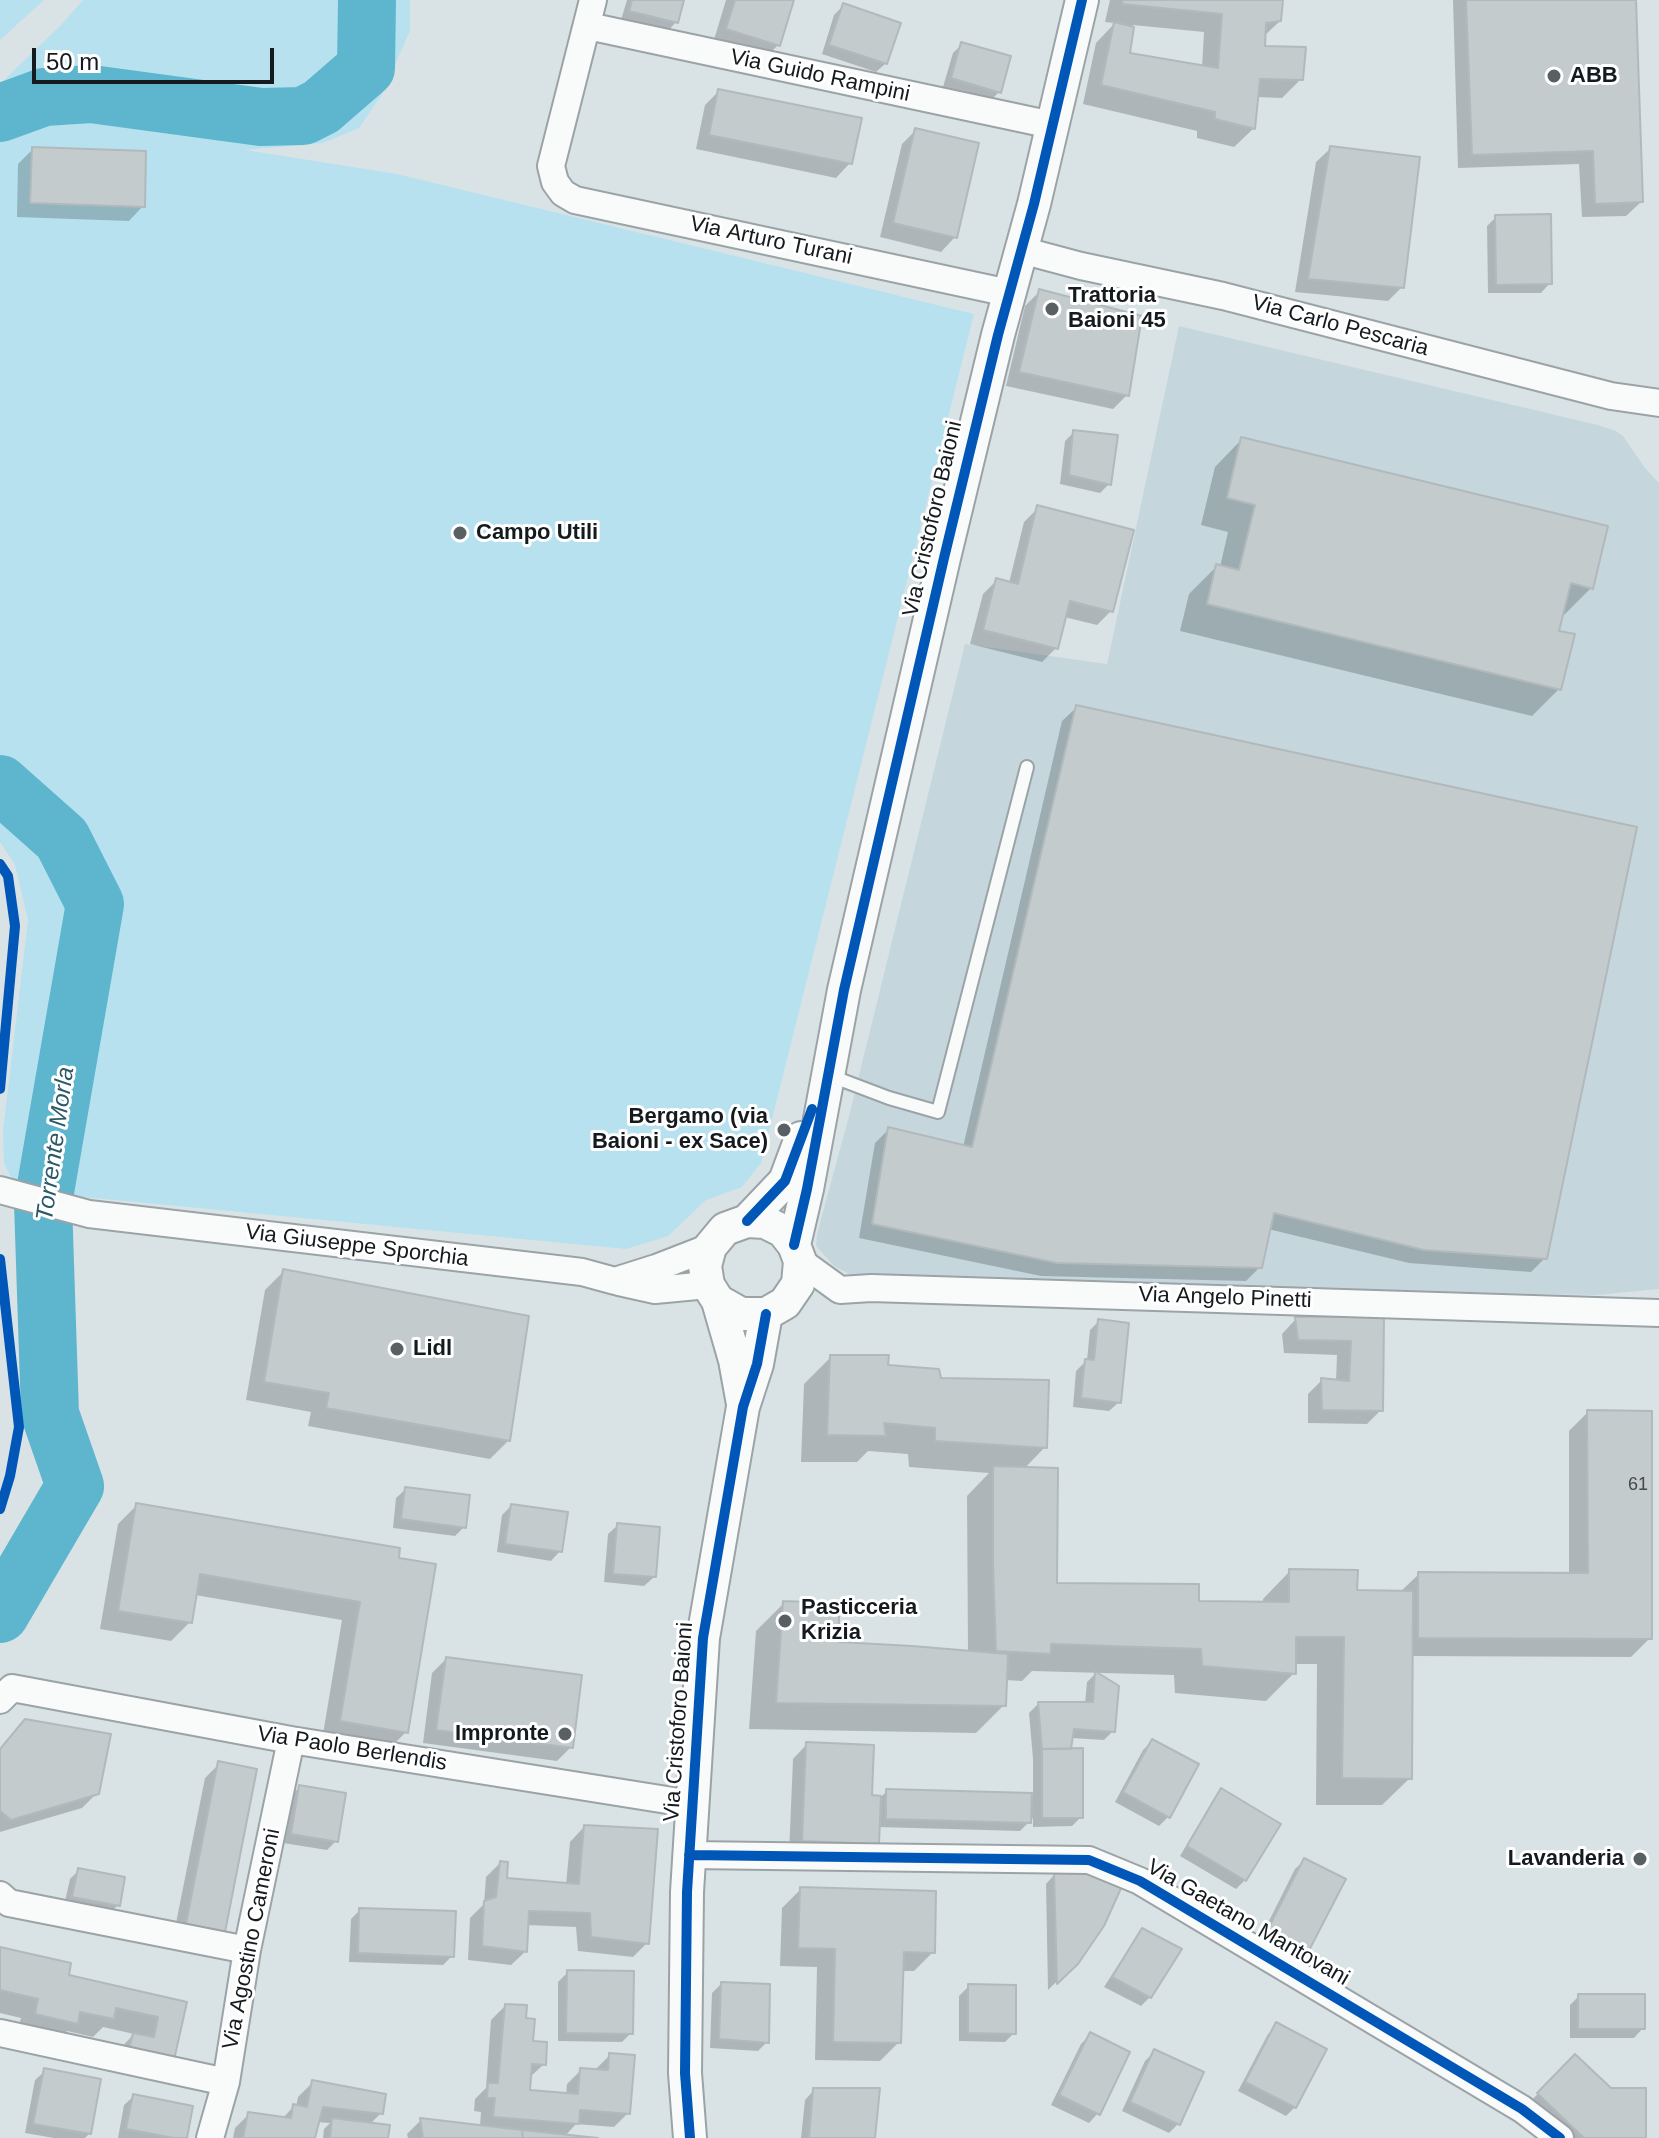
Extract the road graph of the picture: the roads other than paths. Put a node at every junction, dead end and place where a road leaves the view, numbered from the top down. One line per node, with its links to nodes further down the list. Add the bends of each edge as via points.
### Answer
1 (593, 0): 3 (street)
2 (1082, 0): 4 (street, Via Cristoforo Baioni)
3 (588, 26): 4 (street, Via Guido Rampini); 6 (street, Via Arturo Turani, via 551,166 563,193 575,200)
4 (1052, 125): 5 (street, Via Cristoforo Baioni)
5 (1021, 250): 6 (street, Via Cristoforo Baioni); 7 (street, Via Carlo Pescaria, via 1611,396)
6 (1009, 293): 9 (street, Via Cristoforo Baioni)
7 (1659, 403)
8 (1027, 767): 9 (lane, via 938,1112 889,1098)
9 (831, 1062): 11 (street, Via Cristoforo Baioni, via 785,1181); 13 (street, Via Cristoforo Baioni)
10 (6, 1191): 14 (street, Via Giuseppe Sporchia, via 89,1214 582,1272)
11 (747, 1221): 12 (street, Via Cristoforo Baioni, via 725,1229); 13 (street, via 783,1231)
12 (710, 1247): 14 (street); 15 (street, Via Cristoforo Baioni, via 705,1266)
13 (797, 1253): 16 (street, Via Angelo Pinetti, via 840,1290); 17 (street, Via Cristoforo Baioni, via 798,1284 785,1303)
14 (615, 1281): 15 (street, Via Giuseppe Sporchia, via 655,1290)
15 (713, 1293): 17 (street, via 741,1314); 18 (street, Via Cristoforo Baioni, via 735,1360)
16 (1659, 1313)
17 (766, 1314): 18 (street, Via Cristoforo Baioni)
18 (743, 1407): 21 (street, Via Cristoforo Baioni, via 703,1638)
19 (4, 1692): 20 (street, Via Paolo Berlendis)
20 (291, 1740): 21 (street, Via Paolo Berlendis); 24 (street, Via Agostino Cameroni)
21 (692, 1804): 22 (street, Via Cristoforo Baioni)
22 (689, 1855): 28 (street, Via Cristoforo Baioni, via 685,2073); 29 (street, Via Gaetano Mantovani, via 1089,1860 1140,1881 1522,2109)
23 (0, 1895): 24 (street, via 9,1903)
24 (247, 1950): 26 (street, Via Agostino Cameroni)
25 (0, 2033): 26 (street)
26 (226, 2082): 27 (street, Via Agostino Cameroni)
27 (210, 2138)
28 (690, 2138)
29 (1560, 2138)

